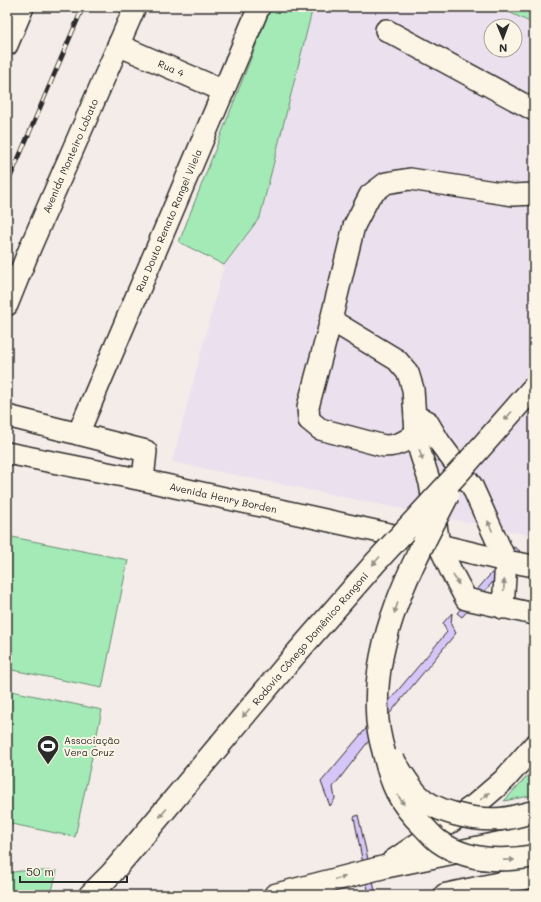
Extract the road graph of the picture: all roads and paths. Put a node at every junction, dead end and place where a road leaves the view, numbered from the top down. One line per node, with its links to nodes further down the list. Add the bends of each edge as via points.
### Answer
1 (23, 7): 5 (street)
2 (134, 7): 6 (street, Avenida Monteiro Lobato)
3 (259, 7): 7 (street, Rua Douto Renato Rangel Vilela)
4 (386, 30): 8 (street)
5 (7, 45)
6 (118, 45): 7 (street, Rua 4); 10 (street, Avenida Monteiro Lobato)
7 (224, 91): 15 (street, Rua Douto Renato Rangel Vilela)
8 (534, 110)
9 (534, 194): 11 (street, via 513,195 410,179 386,183 370,195 354,226)
10 (7, 305)
11 (330, 320): 14 (street, via 398,360 408,373); 14 (street, via 308,407 309,420 320,429 384,446 394,446 403,442)
12 (534, 387): 17 (highway, Rodovia Cônego Domênico Rangoni, one-way to 17, bridge)
13 (7, 416): 15 (street)
14 (419, 424): 19 (street, one-way to 19, via 420,452 430,483); 20 (street, one-way to 14, via 472,486 440,443)
15 (78, 434): 18 (street, via 146,451)
16 (7, 453): 18 (street, Avenida Henry Borden)
17 (460, 471): 24 (highway, one-way to 24, bridge, via 410,572 385,641 378,678 377,711); 30 (highway, Rodovia Cônego Domênico Rangoni, one-way to 30, bridge, via 345,597)
18 (143, 480): 19 (street, Avenida Henry Borden)
19 (439, 545): 20 (street, Avenida Henry Borden); 22 (street, one-way to 22, via 466,599)
20 (506, 562): 21 (street, Avenida Henry Borden); 22 (street, one-way to 20)
21 (534, 566)
22 (503, 608): 23 (street)
23 (534, 614)
24 (380, 737): 26 (highway, bridge, via 402,775 418,795 438,808 482,819 501,819); 28 (highway, one-way to 28, bridge, via 389,776 397,793 405,806 438,841 462,854 489,860 515,860)
25 (534, 746): 29 (highway, one-way to 25, via 474,805 504,780)
26 (534, 812)
27 (534, 836): 29 (highway)
28 (534, 856)
29 (384, 867): 34 (highway, one-way to 29)
30 (111, 874): 32 (highway); 33 (highway, Rodovia Cônego Domênico Rangoni)
31 (534, 876): 35 (highway)
32 (81, 895)
33 (90, 895)
34 (275, 895)
35 (445, 895)

